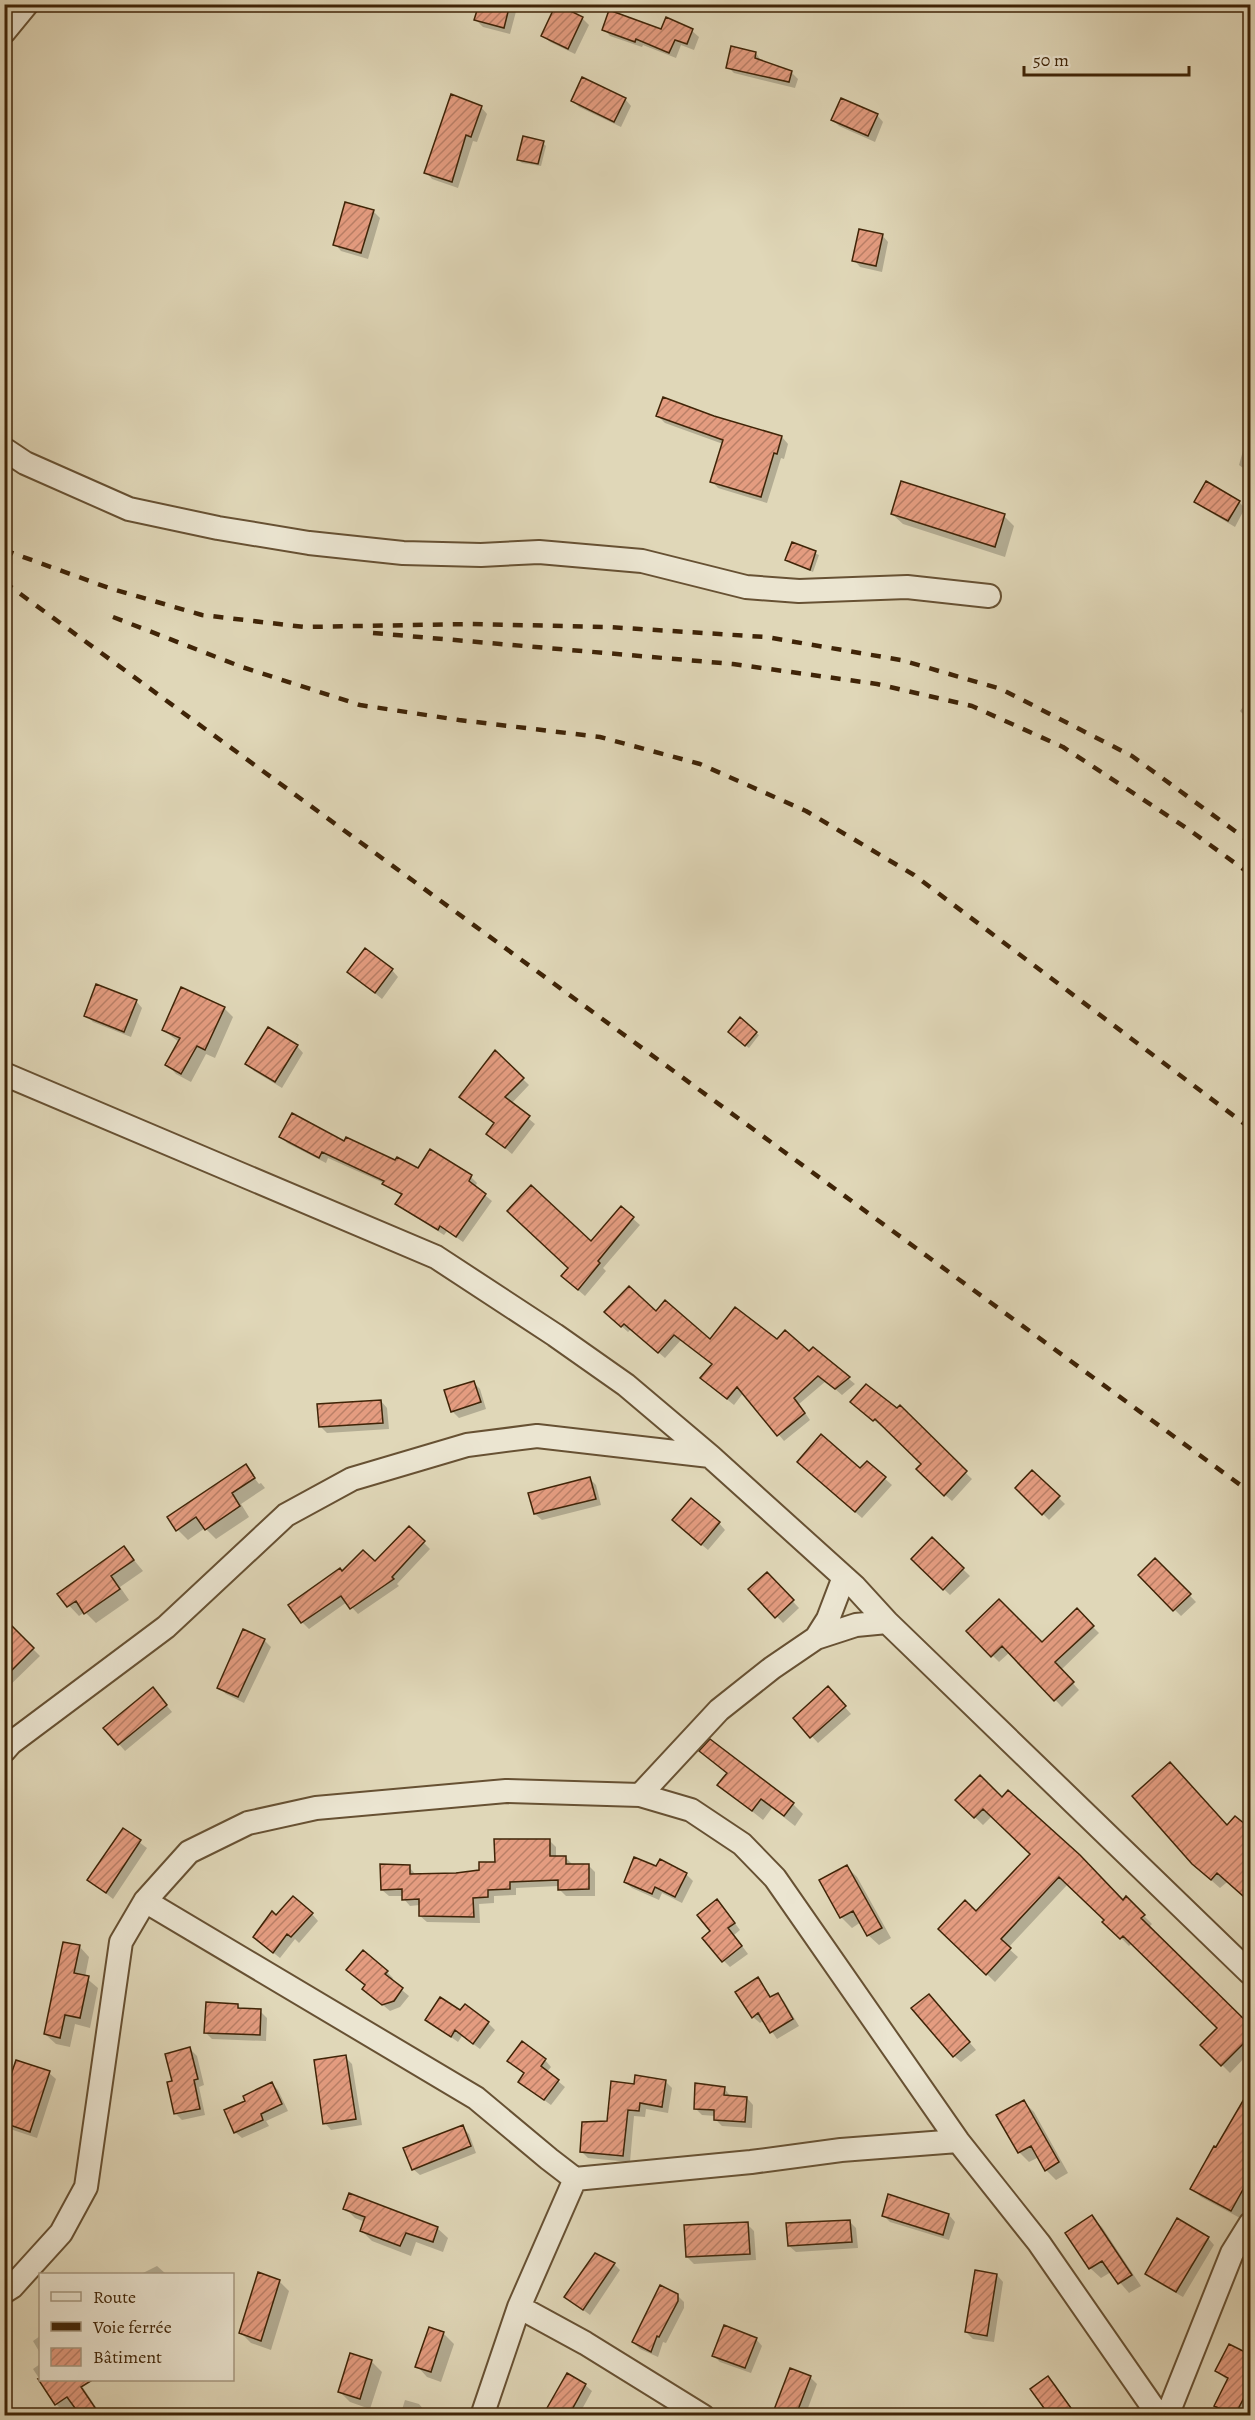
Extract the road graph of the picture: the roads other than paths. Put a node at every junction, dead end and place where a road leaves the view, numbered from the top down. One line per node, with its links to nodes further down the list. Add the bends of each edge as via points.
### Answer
1 (27, 4): 2 (street)
2 (4, 32)
3 (4, 449): 4 (street, via 26,463 129,509 309,543 403,553 539,552 642,561 746,587 799,591 907,587)
4 (989, 597)
5 (4, 1074): 6 (street, via 436,1257 626,1385)
6 (710, 1456): 7 (street); 10 (street, via 537,1436 467,1445 352,1479 286,1515 166,1627)
7 (844, 1577): 8 (street); 9 (street)
8 (887, 1622): 9 (street, via 856,1625); 13 (street)
9 (816, 1638): 11 (street, via 719,1710)
10 (4, 1752)
11 (640, 1795): 12 (street, via 506,1791 316,1808 248,1823 189,1852); 14 (street, via 691,1810 742,1844 775,1878)
12 (145, 1901): 15 (street, via 476,2098); 17 (street, via 122,1942 86,2187 61,2233)
13 (1251, 1973)
14 (958, 2141): 15 (street); 21 (street, via 1039,2243)
15 (575, 2179): 18 (street)
16 (1251, 2224): 22 (street, via 1233,2253)
17 (4, 2292)
18 (519, 2307): 19 (street); 20 (street)
19 (482, 2415)
20 (703, 2415)
21 (1159, 2415)
22 (1167, 2415)

